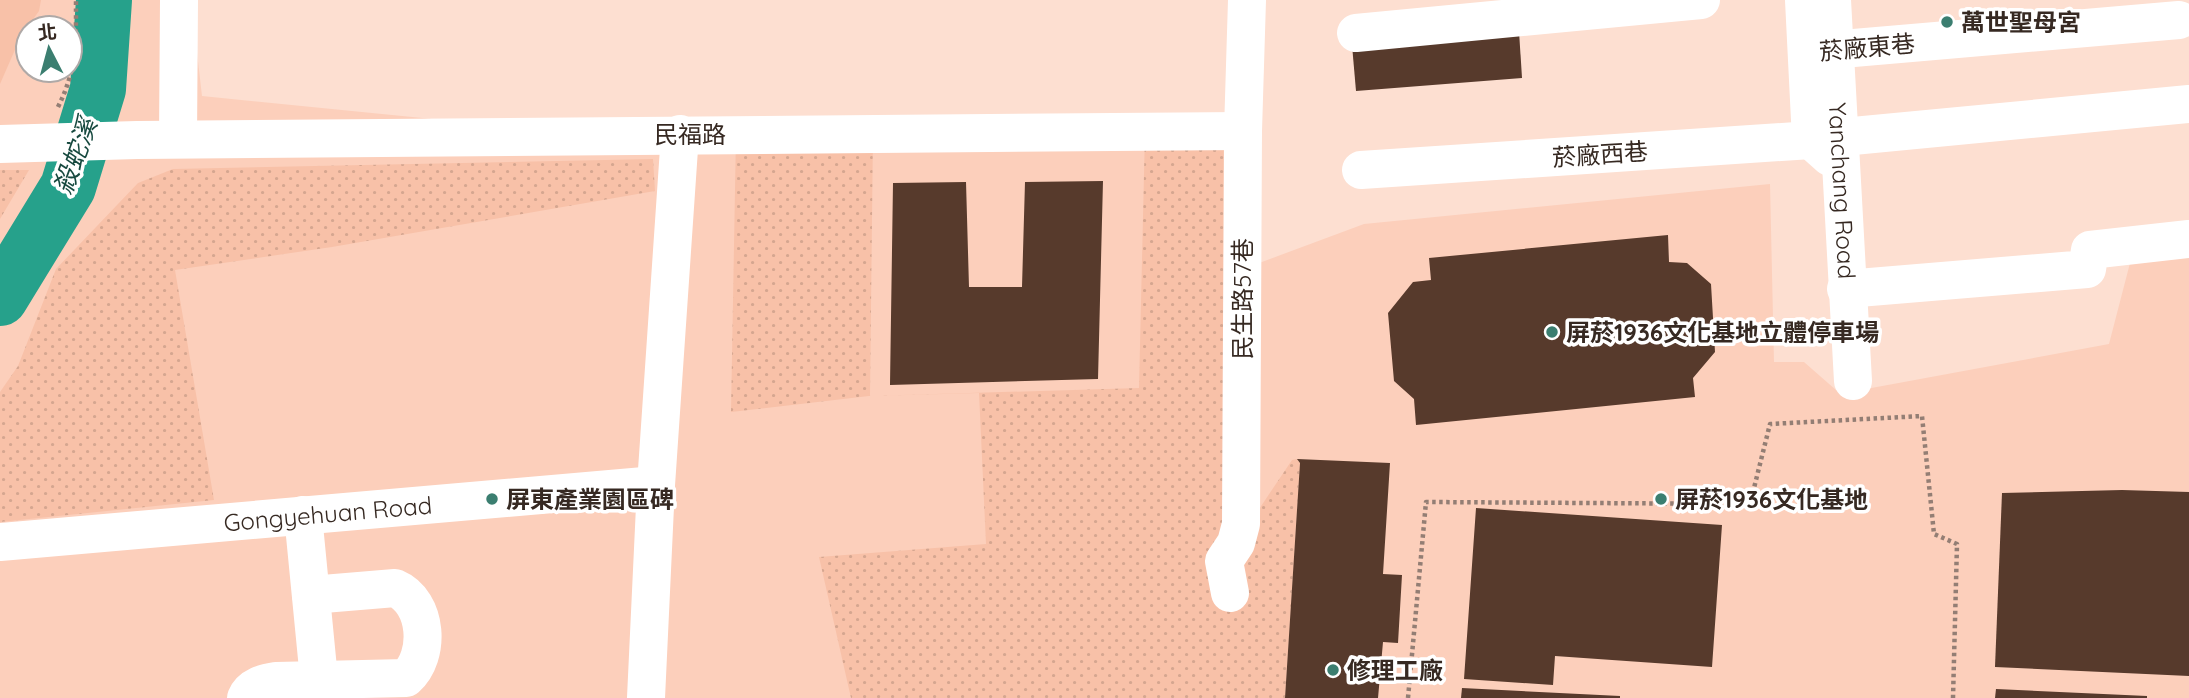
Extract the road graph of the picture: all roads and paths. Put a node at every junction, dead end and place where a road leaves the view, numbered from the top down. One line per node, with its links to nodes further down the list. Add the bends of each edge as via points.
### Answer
1 (76, 0): 15 (path, via 71,81)
2 (179, 0): 14 (street)
3 (1247, 0): 12 (street, 民生路57巷)
4 (1701, 0): 9 (street)
5 (1804, 0): 10 (street)
6 (1832, 0): 10 (street, Yanchang Road)
7 (1857, 0): 10 (street)
8 (2179, 20): 10 (street, 菸廠東巷)
9 (1356, 33)
10 (1834, 50): 16 (street, Yanchang Road)
11 (2189, 104): 16 (street)
12 (1243, 131): 13 (street, 民福路); 24 (street, 民生路57巷, via 1241,524 1224,561)
13 (680, 134): 14 (street, 民福路); 21 (street)
14 (178, 139): 15 (street, 民福路)
15 (17, 143)
16 (1838, 144): 17 (street, 菸廠西巷); 19 (street, Yanchang Road)
17 (1361, 170)
18 (2189, 239): 19 (street, via 2090,250 2087,269)
19 (1846, 289): 20 (street, Yanchang Road)
20 (1853, 381)
21 (656, 485): 22 (street, Gongyehuan Road); 28 (street)
22 (303, 515): 23 (street, Gongyehuan Road); 25 (street)
23 (0, 541)
24 (1230, 593)
25 (311, 595): 26 (street); 26 (street, via 395,588 405,592 419,613 422,646 417,668 406,678)
26 (319, 679): 27 (street, via 262,684 248,691)
27 (246, 698)
28 (646, 698)
29 (1408, 698): 30 (path, via 1426,502 1750,504 1770,424 1922,416 1934,534 1957,544)
30 (1953, 698)

